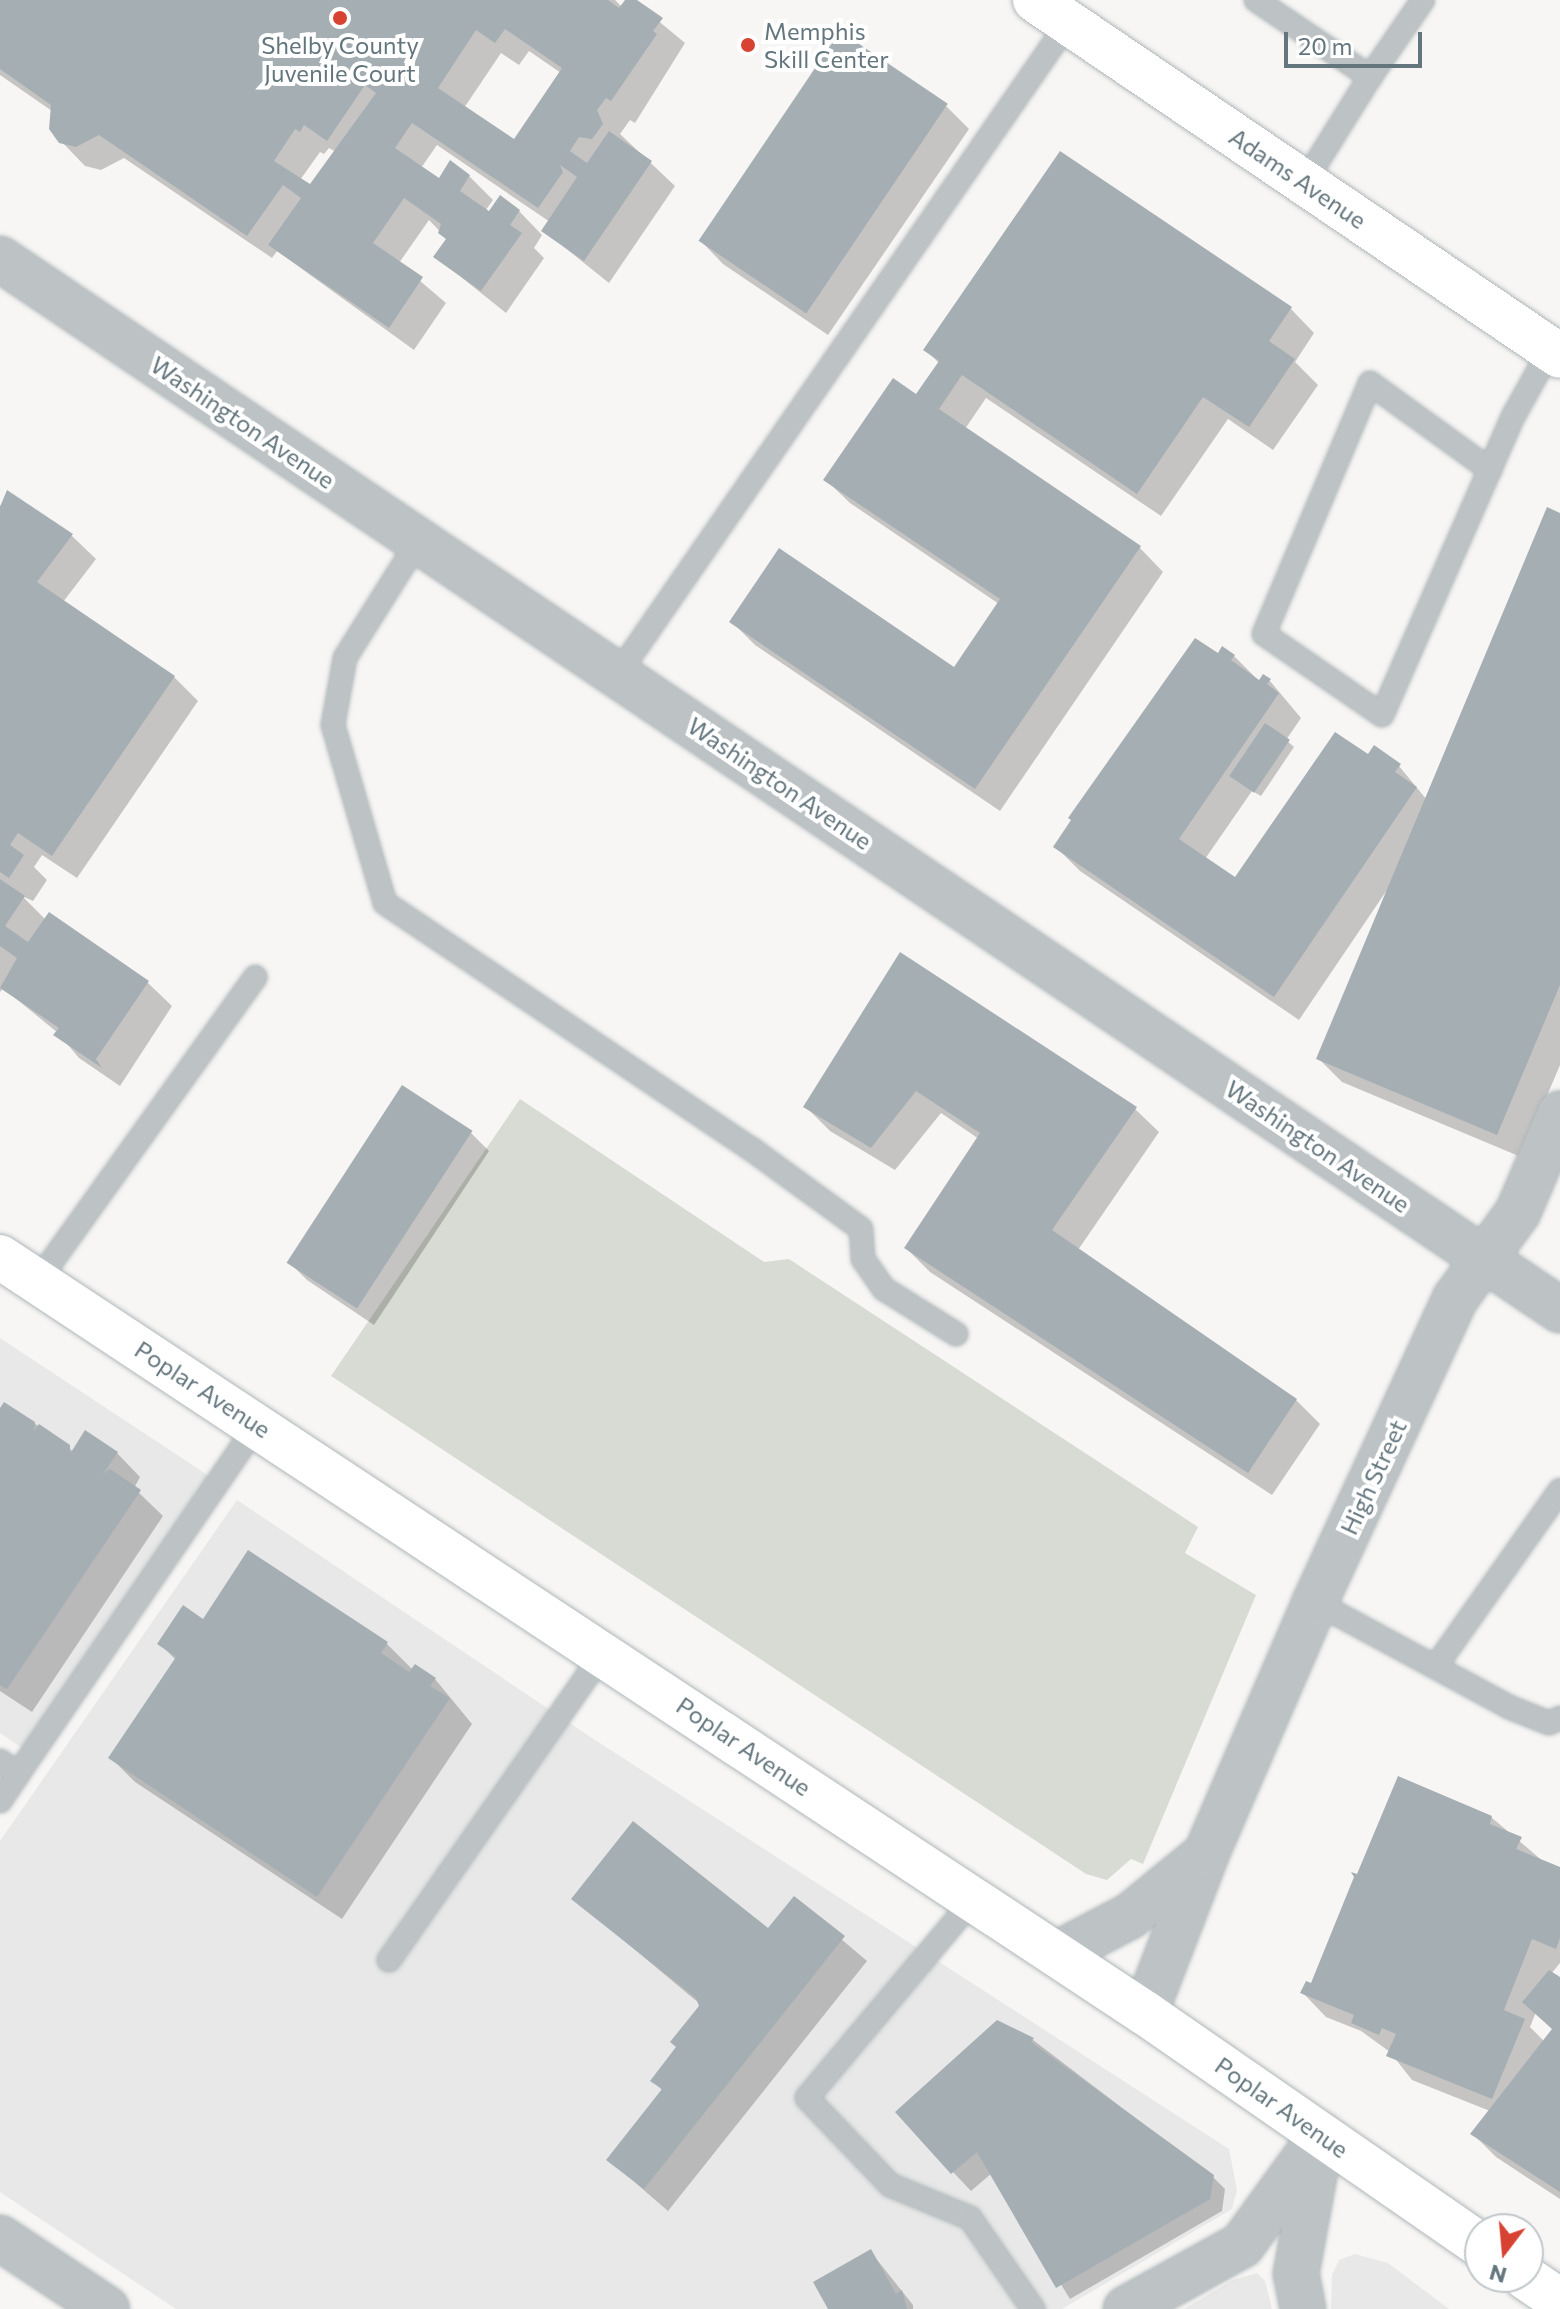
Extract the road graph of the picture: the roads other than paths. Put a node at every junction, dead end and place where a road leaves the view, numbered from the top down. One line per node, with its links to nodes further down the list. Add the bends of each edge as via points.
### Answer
1 (1256, 0): 4 (lane)
2 (1423, 0): 4 (lane)
3 (1052, 11): 5 (main road, Adams Avenue); 10 (lane)
4 (1370, 77): 5 (lane)
5 (1304, 183): 7 (main road, Adams Avenue)
6 (0, 259): 9 (street, Washington Avenue)
7 (1555, 353): 8 (lane)
8 (1490, 470): 8 (lane, via 1382,715 1264,634 1370,383)
9 (419, 540): 10 (street, Washington Avenue); 17 (lane, via 345,658 333,725 385,903 736,1138 861,1229 863,1259 884,1289)
10 (618, 674): 14 (street, Washington Avenue)
11 (255, 977): 15 (lane)
12 (1560, 1114): 14 (street, High Street, via 1518,1212)
13 (0, 1257): 15 (main road, Poplar Avenue)
14 (1487, 1260): 16 (street, Washington Avenue); 20 (street, High Street, via 1455,1299)
15 (37, 1282): 18 (main road, Poplar Avenue)
16 (1560, 1310)
17 (956, 1334)
18 (257, 1425): 21 (main road, Poplar Avenue); 24 (lane)
19 (1560, 1490): 22 (lane)
20 (1315, 1602): 22 (lane); 26 (street, High Street)
21 (604, 1652): 27 (main road, Poplar Avenue); 29 (lane)
22 (1436, 1666): 23 (lane, via 1509,1707 1549,1723)
23 (1560, 1718)
24 (9, 1768): 25 (lane)
25 (0, 1801)
26 (1207, 1852): 28 (street, High Street, via 1157,1898); 30 (street, High Street)
27 (973, 1900): 28 (main road, Poplar Avenue); 35 (lane, via 807,2098 890,2185 970,2218)
28 (1057, 1954): 30 (main road, Poplar Avenue)
29 (389, 1960)
30 (1145, 2013): 31 (main road, Poplar Avenue)
31 (1322, 2135): 32 (main road, Poplar Avenue); 36 (street, via 1242,2245); 37 (street, via 1296,2274)
32 (1464, 2234)
33 (0, 2238): 34 (street)
34 (107, 2309)
35 (1033, 2309)
36 (1126, 2309)
37 (1303, 2309)

